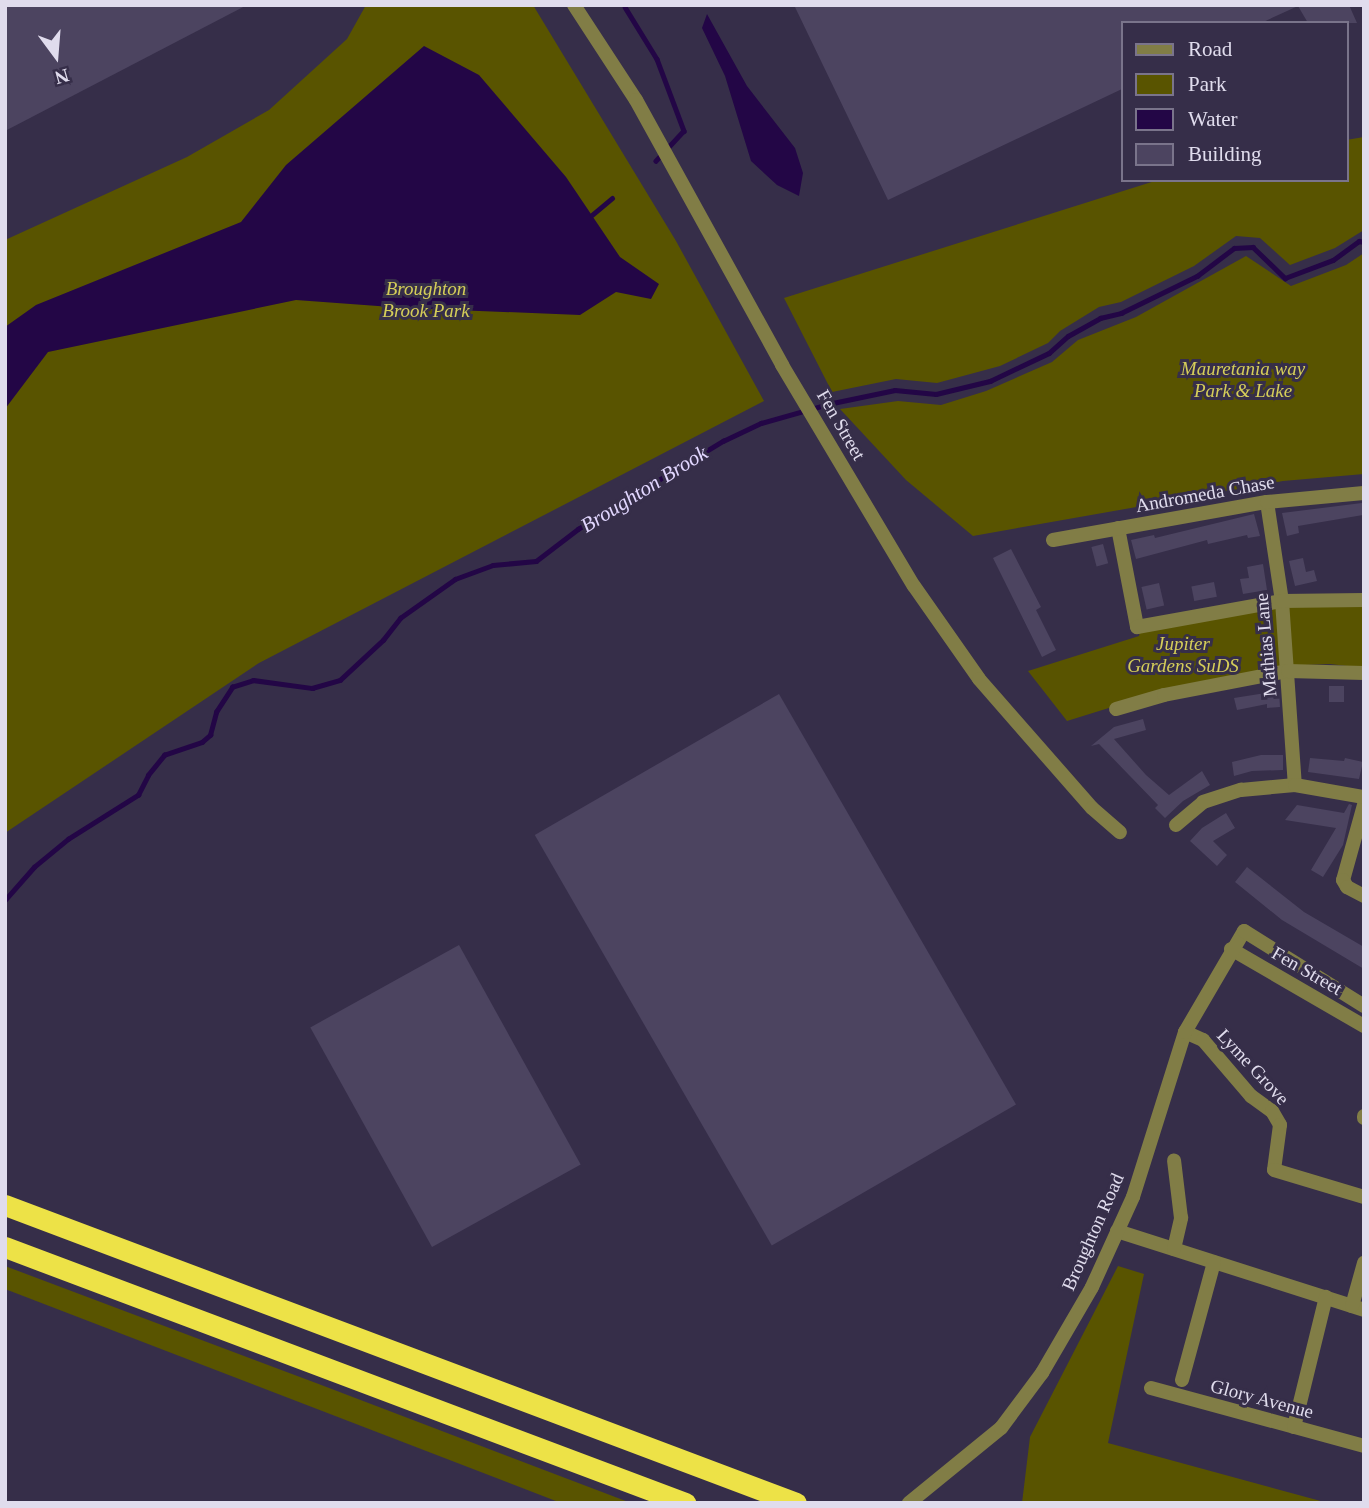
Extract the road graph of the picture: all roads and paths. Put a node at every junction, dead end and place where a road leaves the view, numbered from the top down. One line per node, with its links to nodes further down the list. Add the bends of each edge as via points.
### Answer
1 (574, 5): 15 (street, Fen Street, via 665,151 888,545 979,679 1092,808)
2 (1364, 493): 3 (street, Andromeda Chase)
3 (1267, 502): 4 (street, Andromeda Chase); 7 (street, Mathias Lane)
4 (1118, 528): 5 (street, Andromeda Chase); 7 (street, via 1137,627)
5 (1053, 540)
6 (1364, 600): 7 (street)
7 (1282, 601): 8 (street, Mathias Lane)
8 (1288, 671): 9 (street); 10 (street); 11 (street, Mathias Lane)
9 (1364, 673)
10 (1116, 709)
11 (1295, 785): 12 (street); 14 (street, via 1241,790 1203,802)
12 (1364, 797)
13 (1364, 805): 16 (street, via 1343,880)
14 (1176, 825)
15 (1120, 832)
16 (1364, 896)
17 (1244, 930): 18 (street, Broughton Road); 19 (street, Fen Street)
18 (1231, 949): 20 (street, Fen Street); 21 (street, Broughton Road)
19 (1364, 1006)
20 (1364, 1026)
21 (1185, 1032): 23 (street, Lyme Grove, via 1203,1040 1251,1096 1272,1111 1280,1125 1274,1170); 25 (street, Broughton Road, via 1133,1197)
22 (1174, 1160): 27 (street, via 1181,1218)
23 (1364, 1197)
24 (5, 1205): 37 (highway)
25 (1117, 1231): 27 (street); 38 (street, Broughton Road, via 1092,1287 1042,1373 1002,1428)
26 (5, 1247): 36 (highway)
27 (1174, 1249): 28 (street)
28 (1214, 1262): 30 (street); 32 (street)
29 (1364, 1263): 31 (street)
30 (1326, 1297): 31 (street); 34 (street)
31 (1358, 1308)
32 (1182, 1380)
33 (1151, 1388): 34 (street, Glory Avenue)
34 (1294, 1427): 35 (street, Glory Avenue)
35 (1364, 1446)
36 (685, 1503)
37 (796, 1503)
38 (909, 1503)

